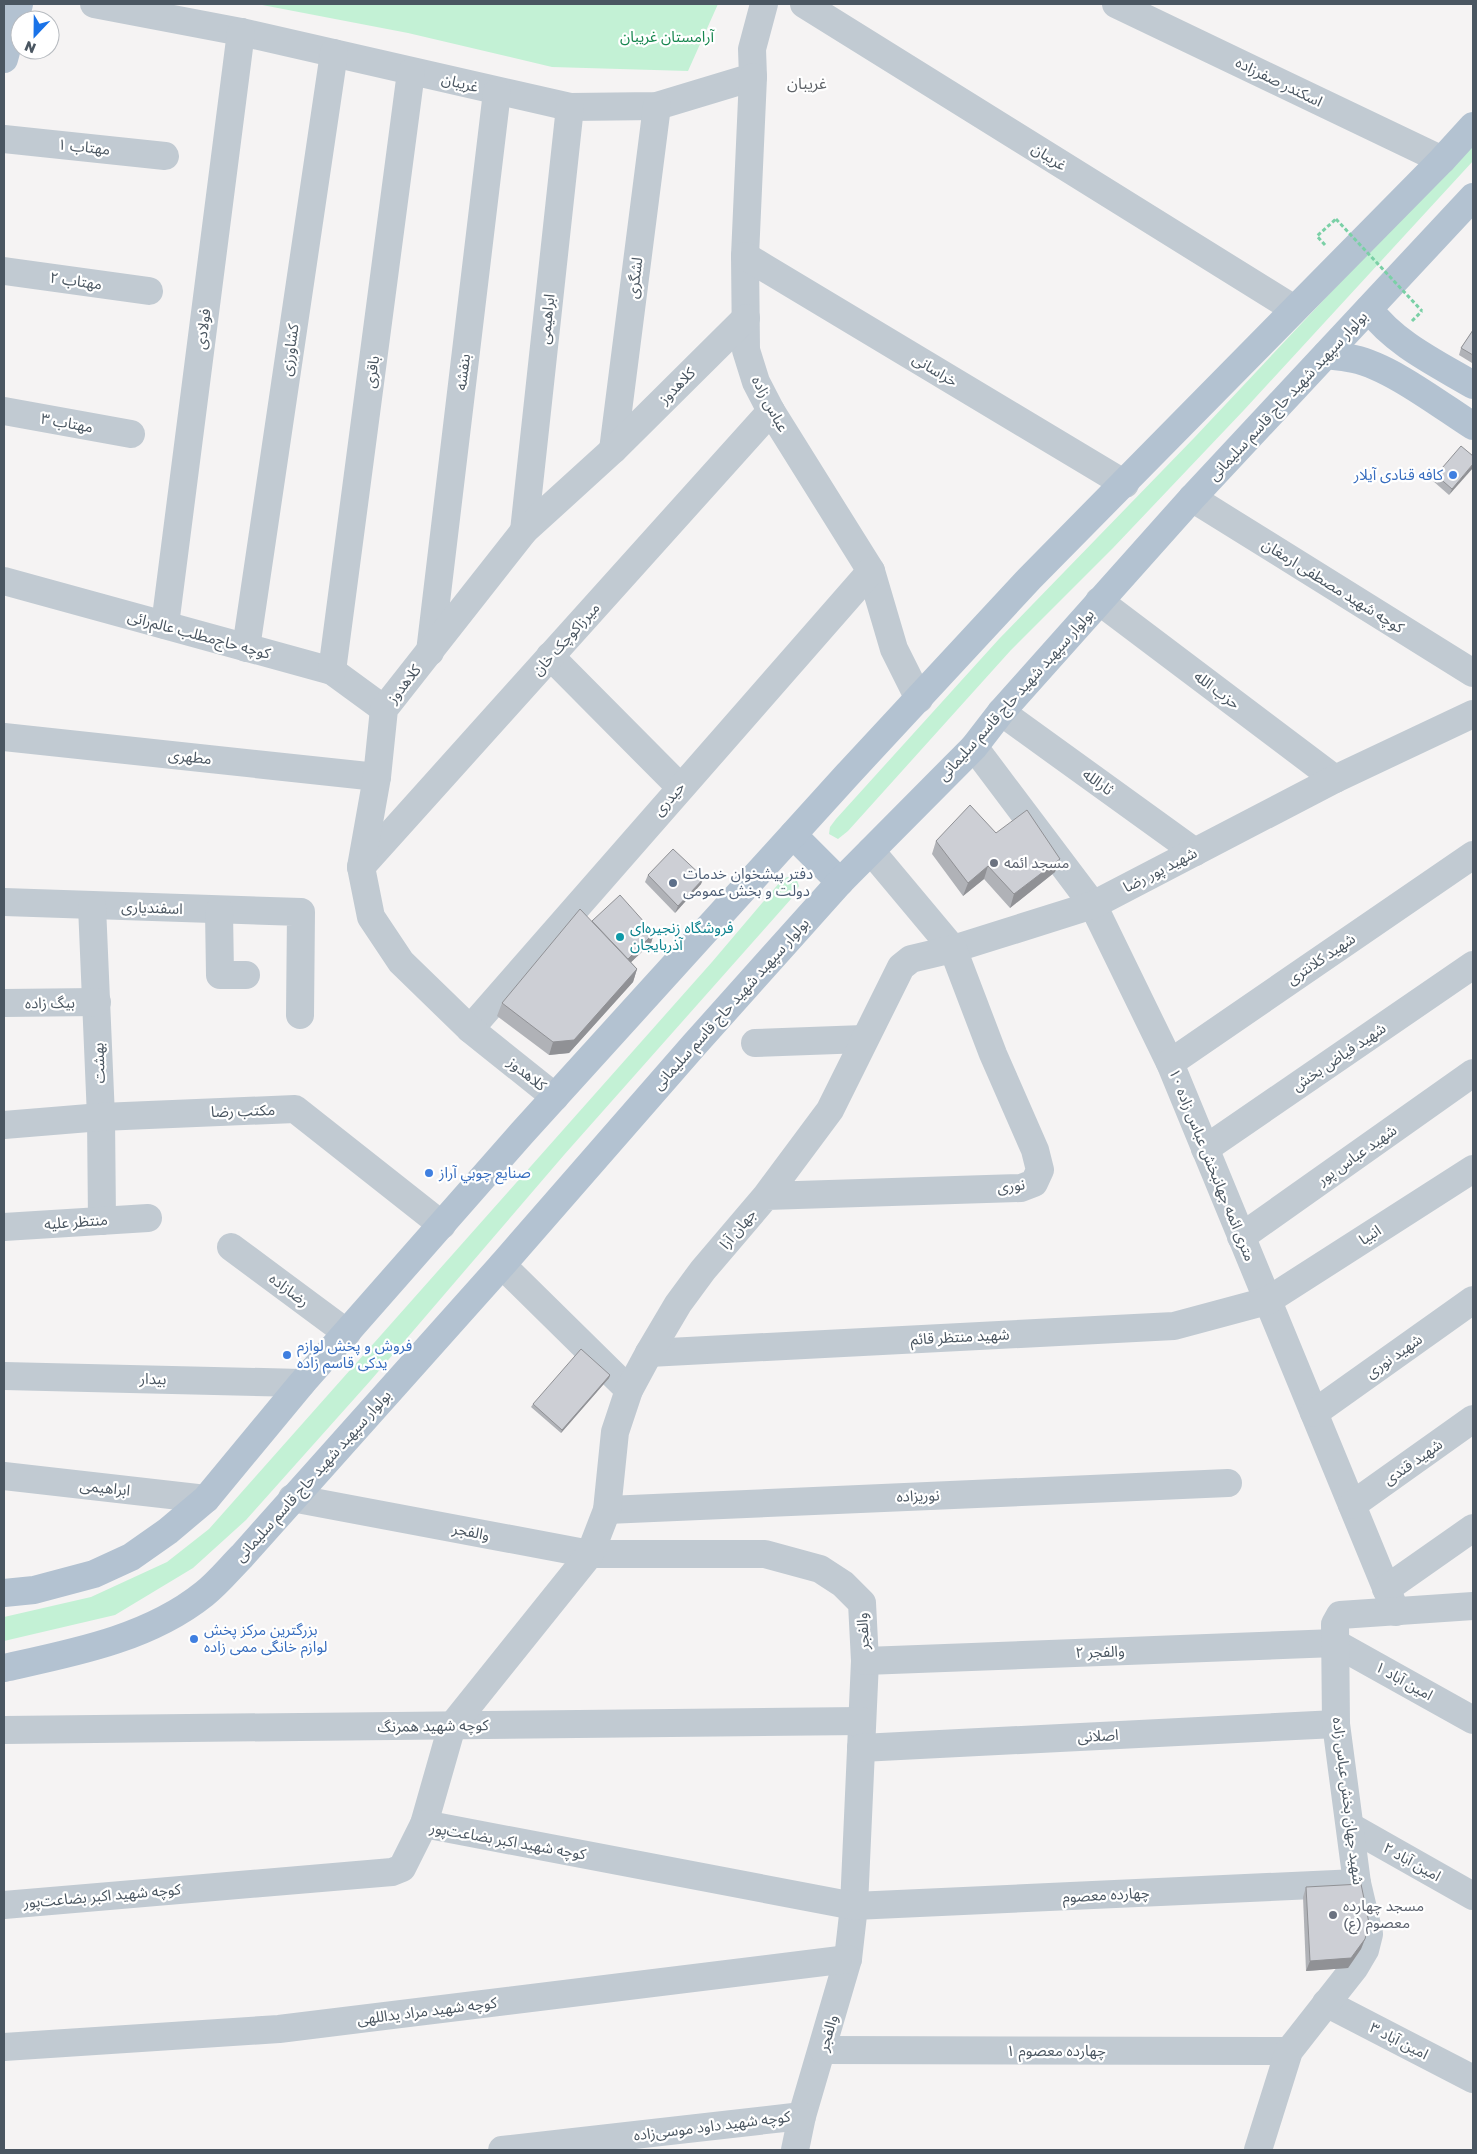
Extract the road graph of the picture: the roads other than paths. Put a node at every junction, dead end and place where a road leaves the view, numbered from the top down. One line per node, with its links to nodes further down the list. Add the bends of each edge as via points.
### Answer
1 (19, 4): 8 (main road)
2 (94, 4): 6 (street, غریبان)
3 (764, 4): 10 (street, via 752,49)
4 (804, 4): 23 (street, غریبان)
5 (1116, 4): 17 (street, اسکندر صفرزاده)
6 (241, 32): 7 (street, غریبان); 40 (street, فولادی)
7 (334, 53): 9 (street, غریبان); 41 (street, کشاورزی)
8 (4, 59)
9 (411, 72): 11 (street, غریبان); 44 (street, باقری)
10 (753, 76): 12 (street, غریبان); 19 (street, عباس زاده)
11 (497, 92): 13 (street, غریبان); 42 (street, بنفشه)
12 (657, 106): 13 (street, غریبان); 33 (street, لشگری)
13 (570, 107): 36 (street, ابراهیمی)
14 (1473, 126): 17 (main road)
15 (4, 139): 16 (street, مهتاب ۱)
16 (165, 156)
17 (1442, 160): 23 (main road)
18 (1473, 197): 22 (main road, بولوار سپهبد شهید حاج قاسم سلیمانی)
19 (745, 256): 24 (street, عباس زاده); 34 (street, خراسانی)
20 (4, 271): 21 (street, مهتاب ۲)
21 (149, 291)
22 (1369, 308): 25 (main road, via 1381,325); 26 (main road, بولوار سپهبد شهید حاج قاسم سلیمانی)
23 (1294, 310): 34 (main road)
24 (746, 318): 29 (street, عباس زاده, via 746,350 756,382); 33 (street, کلاهدوز)
25 (1415, 350): 27 (main road, via 1400,356 1397,363); 28 (main road)
26 (1326, 355): 27 (main road, via 1355,359); 35 (main road, بولوار سپهبد شهید حاج قاسم سلیمانی)
27 (1401, 380): 31 (main road)
28 (1473, 385)
29 (771, 410): 37 (street, عباس زاده); 43 (street, میرزاکوچک خان)
30 (4, 412): 32 (street, مهتاب ۳)
31 (1473, 426)
32 (131, 434)
33 (613, 450): 36 (street, کلاهدوز)
34 (1125, 484): 46 (main road, via 1029,580)
35 (1192, 498): 39 (main road, بولوار سپهبد شهید حاج قاسم سلیمانی); 45 (street, کوچه شهید مصطفی ارمغان)
36 (524, 531): 42 (street, کلاهدوز)
37 (871, 571): 46 (street, عباس زاده, via 894,649); 54 (street, حیدری)
38 (4, 581): 40 (street, کوچه حاج‌مطلب عالم‌رائی)
39 (1099, 601): 48 (main road, بولوار سپهبد شهید حاج قاسم سلیمانی); 53 (street, حزب الله)
40 (165, 625): 41 (street, کوچه حاج‌مطلب عالم‌رائی)
41 (246, 648): 44 (street, کوچه حاج‌مطلب عالم‌رائی)
42 (430, 652): 47 (street, کلاهدوز)
43 (550, 656): 54 (street); 59 (street, میرزاکوچک خان)
44 (332, 671): 47 (street, کوچه حاج‌مطلب عالم‌رائی)
45 (1473, 673)
46 (919, 699): 55 (main road)
47 (384, 710): 52 (street, کلاهدوز)
48 (1001, 712): 51 (main road, بولوار سپهبد شهید حاج قاسم سلیمانی); 57 (street, ثارالله)
49 (1473, 714): 53 (street, شهید پور رضا)
50 (4, 738): 52 (street, مطهری)
51 (974, 747): 56 (main road, بولوار سپهبد شهید حاج قاسم سلیمانی); 62 (street, ۱۰ متری ائمه جهانبخش عباس زاده)
52 (377, 777): 59 (street, کلاهدوز)
53 (1335, 779): 57 (street, شهید پور رضا)
54 (680, 787): 71 (street, حیدری)
55 (793, 835): 60 (main road); 76 (main road)
56 (871, 851): 60 (main road, بولوار سپهبد شهید حاج قاسم سلیمانی); 65 (street)
57 (1195, 852): 62 (street, شهید پور رضا)
58 (1473, 855): 74 (street, شهید کلانتری)
59 (361, 867): 71 (street, کلاهدوز, via 371,917 401,962)
60 (840, 882): 88 (main road, بولوار سپهبد شهید حاج قاسم سلیمانی)
61 (4, 902): 63 (street, اسفندیاری)
62 (1093, 905): 65 (street, شهید پور رضا); 74 (street, ۱۰ متری ائمه جهانبخش عباس زاده)
63 (92, 906): 64 (street, اسفندیاری); 68 (street, بهشت)
64 (220, 911): 67 (street, via 220,975); 70 (street, اسفندیاری, via 300,912)
65 (952, 950): 72 (street, جهان آرا, via 911,959 901,967); 81 (street, نوری, via 1035,1150 1040,1170 1034,1183 1021,1188)
66 (1473, 965): 79 (street, شهید فیاض بخش)
67 (246, 975)
68 (97, 1002): 69 (street, بیگ زاده); 77 (street, بهشت)
69 (4, 1004)
70 (300, 1015)
71 (470, 1029): 76 (street, کلاهدوز)
72 (864, 1039): 73 (street); 81 (street, جهان آرا, via 830,1110)
73 (755, 1044)
74 (1170, 1063): 79 (street, ۱۰ متری ائمه جهانبخش عباس زاده)
75 (1473, 1073): 86 (street, شهید عباس پور)
76 (555, 1097): 84 (main road)
77 (101, 1117): 78 (street, مکتب رضا); 83 (street, بهشت); 84 (street, مکتب رضا, via 295,1109)
78 (4, 1125)
79 (1205, 1149): 86 (street, ۱۰ متری ائمه جهانبخش عباس زاده)
80 (1473, 1169): 89 (street, انبیا)
81 (766, 1196): 92 (street, جهان آرا, via 683,1297)
82 (148, 1218): 83 (street, منتظر علیه)
83 (102, 1221): 85 (street, منتظر علیه)
84 (442, 1225): 91 (main road)
85 (4, 1227)
86 (1241, 1237): 89 (street, ۱۰ متری ائمه جهانبخش عباس زاده)
87 (231, 1247): 91 (street, رضازاده)
88 (502, 1265): 95 (street); 100 (main road, بولوار سپهبد شهید حاج قاسم سلیمانی)
89 (1268, 1300): 92 (street, شهید منتظر قائم, via 1174,1326); 96 (street, ۱۰ متری ائمه جهانبخش عباس زاده)
90 (1473, 1300): 96 (street, شهید نوری)
91 (347, 1333): 94 (main road)
92 (649, 1353): 95 (street, جهان آرا)
93 (4, 1376): 94 (street, بیدار)
94 (302, 1383): 101 (main road)
95 (629, 1390): 103 (street, جهان آرا, via 615,1432)
96 (1314, 1413): 102 (street, ۱۰ متری ائمه جهانبخش عباس زاده)
97 (1473, 1419): 102 (street, شهید قندی)
98 (4, 1476): 101 (street, ابراهیمی)
99 (1228, 1483): 103 (street, نوریزاده)
100 (292, 1498): 105 (street, والفجر); 111 (main road, بولوار سپهبد شهید حاج قاسم سلیمانی, via 204,1594 164,1619 100,1645)
101 (206, 1499): 106 (main road, via 131,1557 94,1574 34,1590)
102 (1352, 1505): 107 (street, ۱۰ متری ائمه جهانبخش عباس زاده)
103 (607, 1510): 105 (street, جهان آرا)
104 (1473, 1528): 107 (street)
105 (590, 1554): 110 (street, والفجر, via 765,1554 820,1569 843,1584 862,1603); 115 (street, جهان آرا)
106 (4, 1593)
107 (1391, 1601): 108 (street, شهید جهان بخش عباس زاده); 109 (street, شهید جهان بخش عباس زاده, via 1340,1615 1335,1624)
108 (1473, 1606)
109 (1335, 1643): 110 (street, والفجر ۲); 113 (street, ۱ امین آباد); 114 (street, شهید جهان بخش عباس زاده)
110 (865, 1661): 112 (street, والفجر)
111 (4, 1668)
112 (862, 1720): 115 (street, کوچه شهید همرنگ); 117 (street, والفجر)
113 (1473, 1720)
114 (1336, 1724): 117 (street, اصلانی); 119 (street, شهید جهان بخش عباس زاده)
115 (452, 1726): 116 (street, کوچه شهید همرنگ); 118 (street)
116 (4, 1730)
117 (861, 1748): 123 (street, والفجر)
118 (424, 1824): 122 (street, کوچه شهید اکبر بضاعت‌پور, via 402,1868 392,1872); 123 (street, کوچه شهید اکبر بضاعت‌پور)
119 (1351, 1828): 120 (street, شهید جهان بخش عباس زاده); 121 (street, ۲ امین آباد)
120 (1357, 1883): 123 (street, چهارده معصوم); 125 (street, شهید جهان بخش عباس زاده, via 1369,1934 1365,1950)
121 (1473, 1896)
122 (4, 1905)
123 (854, 1906): 124 (street, والفجر)
124 (848, 1959): 126 (street, کوچه شهید مراد یداللهی, via 278,2029); 127 (street, والفجر)
125 (1326, 2003): 128 (street, شهید جهان بخش عباس زاده); 129 (street, ۳ امین آباد)
126 (4, 2047)
127 (823, 2050): 128 (street, چهارده معصوم ۱); 130 (street, والفجر)
128 (1289, 2051): 133 (street, شهید جهان بخش عباس زاده)
129 (1473, 2079)
130 (802, 2116): 131 (street, کوچه شهید داود موسی‌زاده); 132 (street, والفجر)
131 (502, 2150)
132 (795, 2150)
133 (1258, 2150)

